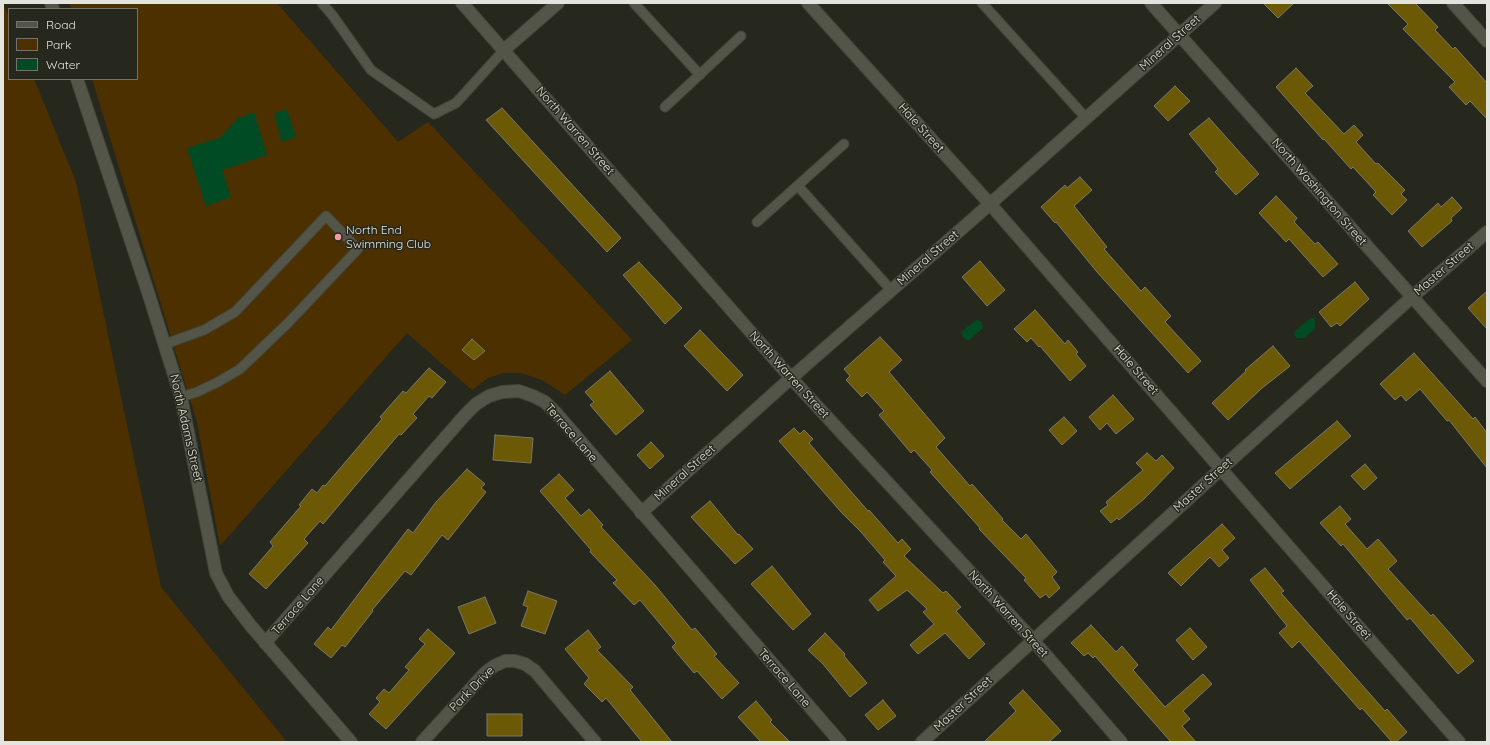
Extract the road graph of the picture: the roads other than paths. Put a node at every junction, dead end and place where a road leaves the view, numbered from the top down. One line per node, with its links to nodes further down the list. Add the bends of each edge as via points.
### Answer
1 (322, 3): 13 (lane, via 371,70 434,114 456,103)
2 (462, 3): 13 (street, North Warren Street)
3 (558, 3): 13 (street)
4 (634, 3): 14 (lane)
5 (808, 3): 20 (street, Hale Street)
6 (982, 3): 17 (lane)
7 (1151, 3): 10 (street, North Washington Street)
8 (1215, 3): 10 (street, Mineral Street)
9 (1453, 3): 12 (street)
10 (1179, 34): 17 (street, Mineral Street); 24 (street, North Washington Street)
11 (741, 36): 14 (lane)
12 (1487, 42)
13 (504, 50): 26 (street, North Warren Street)
14 (700, 74): 16 (lane)
15 (77, 80): 25 (street, North Adams Street)
16 (665, 107)
17 (1086, 118): 20 (street, Mineral Street)
18 (844, 144): 19 (lane)
19 (798, 186): 21 (lane); 23 (lane)
20 (990, 204): 23 (street, Mineral Street); 29 (street, Hale Street)
21 (757, 222)
22 (1487, 232): 24 (street, Master Street)
23 (891, 290): 26 (street, Mineral Street)
24 (1412, 297): 27 (street, North Washington Street); 29 (street, Master Street)
25 (165, 344): 28 (street, North Adams Street); 28 (lane, via 204,330 235,312 326,216 358,249 288,323 240,368 204,389)
26 (790, 378): 30 (street, Mineral Street); 31 (street, North Warren Street)
27 (1487, 381)
28 (181, 397): 32 (street, North Adams Street, via 216,573 228,596)
29 (1222, 468): 31 (street, Master Street); 39 (street, Hale Street)
30 (641, 513): 32 (street, Terrace Lane, via 545,402 519,391 489,396 465,415); 36 (street, Terrace Lane)
31 (1032, 639): 37 (street, Master Street); 38 (street, North Warren Street)
32 (265, 643): 33 (street, North Adams Street)
33 (351, 742)
34 (422, 742): 35 (street, Park Drive, via 485,673 504,661 525,664 535,671)
35 (595, 742)
36 (840, 742)
37 (922, 742)
38 (1121, 742)
39 (1459, 742)

